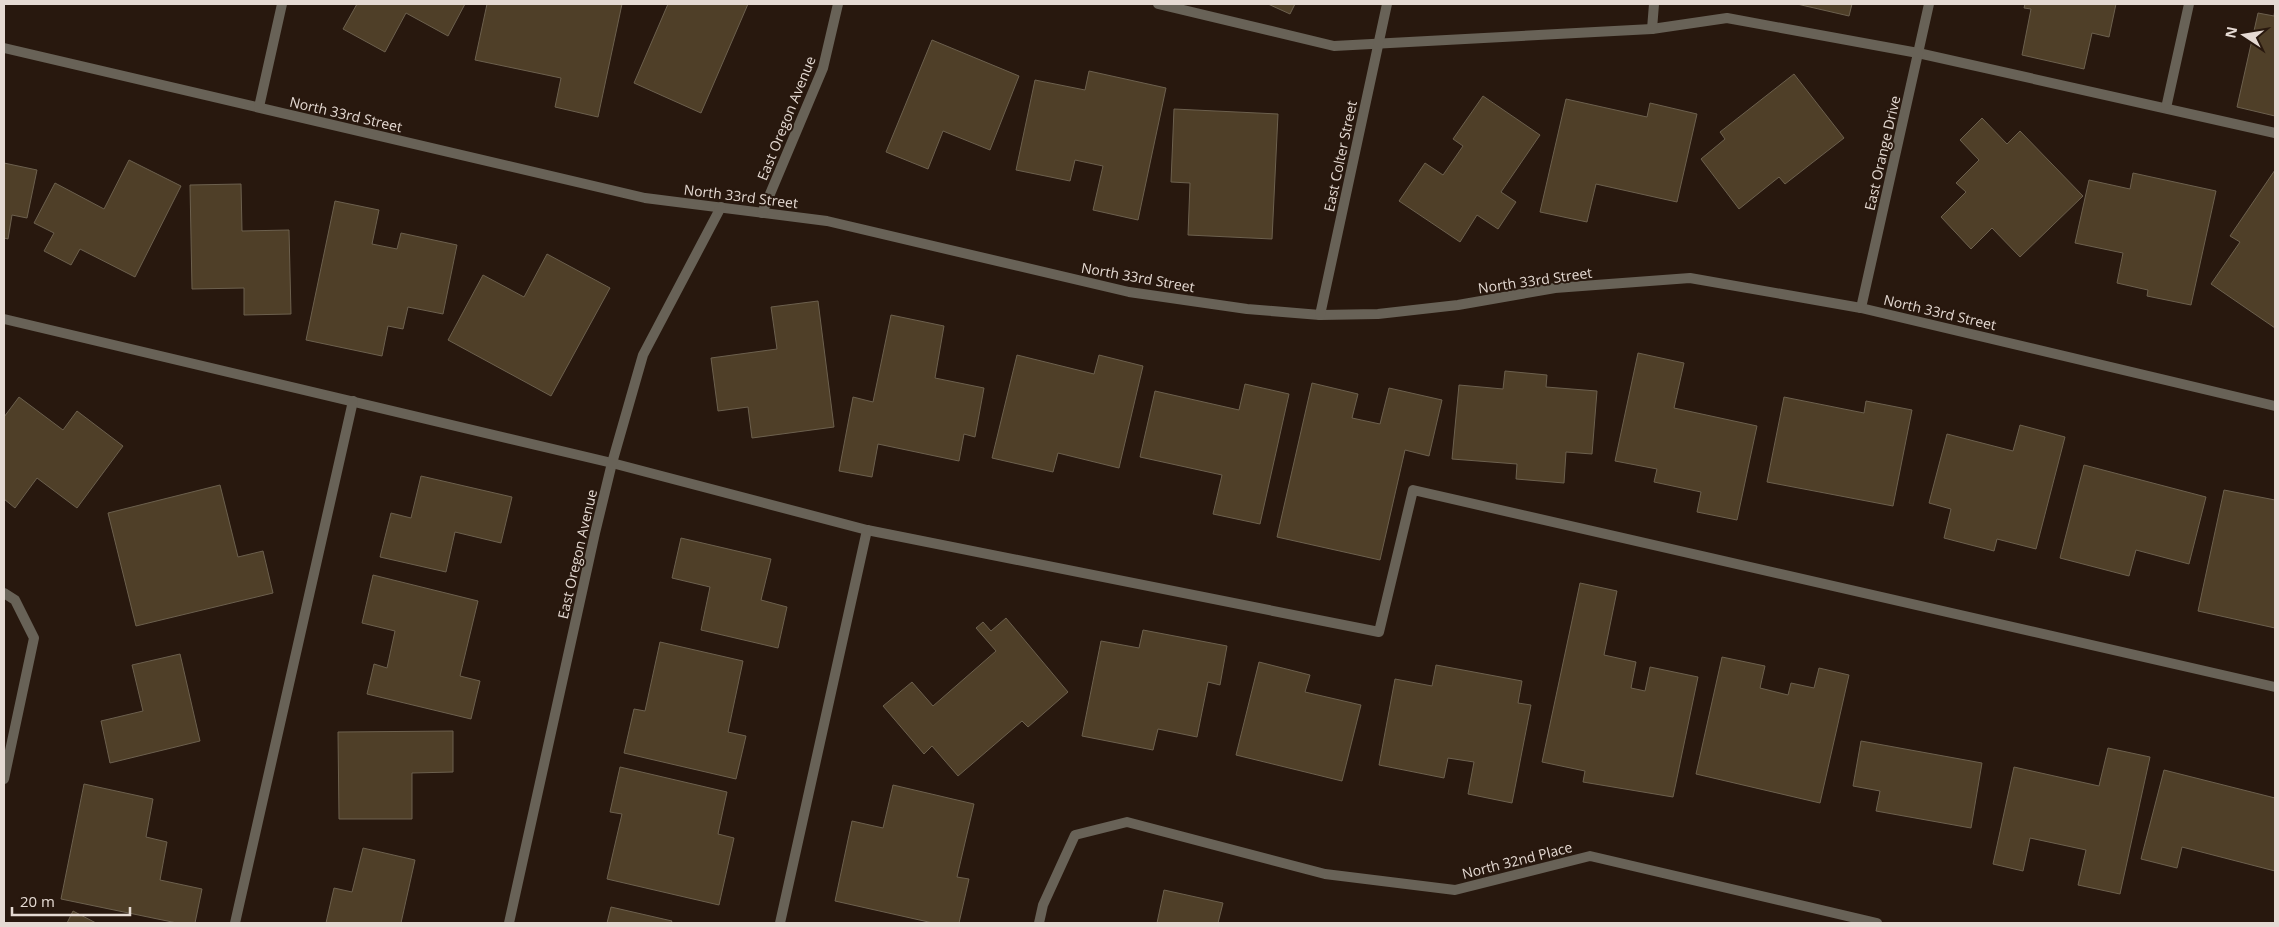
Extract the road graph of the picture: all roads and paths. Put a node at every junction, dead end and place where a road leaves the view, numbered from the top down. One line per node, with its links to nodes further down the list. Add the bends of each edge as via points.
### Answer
1 (282, 4): 12 (street)
2 (838, 4): 16 (street, East Oregon Avenue, via 823,68)
3 (1158, 4): 9 (street, via 1334,46)
4 (1387, 4): 9 (street, East Colter Street)
5 (1654, 4): 8 (street)
6 (1929, 4): 11 (street, East Orange Drive)
7 (2189, 4): 13 (street)
8 (1652, 29): 9 (street); 11 (street, via 1727,18)
9 (1379, 43): 18 (street, East Colter Street)
10 (4, 48): 12 (street, North 33rd Street)
11 (1918, 53): 13 (street); 17 (street, East Orange Drive)
12 (259, 108): 15 (street, North 33rd Street, via 644,198)
13 (2166, 108): 14 (street)
14 (2275, 133)
15 (721, 208): 16 (street, North 33rd Street); 22 (street, East Oregon Avenue, via 643,355)
16 (762, 213): 18 (street, North 33rd Street, via 827,221 1129,292 1247,309)
17 (1861, 308): 18 (street, North 33rd Street, via 1690,278 1554,288 1458,305 1378,314); 21 (street, North 33rd Street)
18 (1320, 315)
19 (4, 319): 20 (street)
20 (353, 401): 22 (street); 27 (street)
21 (2275, 406)
22 (612, 463): 23 (street); 28 (street, East Oregon Avenue)
23 (867, 530): 25 (street, via 1379,632 1413,490); 29 (street)
24 (4, 593): 26 (street, via 16,600 34,638)
25 (2275, 687)
26 (4, 779)
27 (235, 923)
28 (509, 923)
29 (780, 923)
30 (1039, 923): 31 (street, North 32nd Place, via 1043,905 1075,835 1127,822 1325,874 1455,890 1590,856)
31 (1877, 923)

